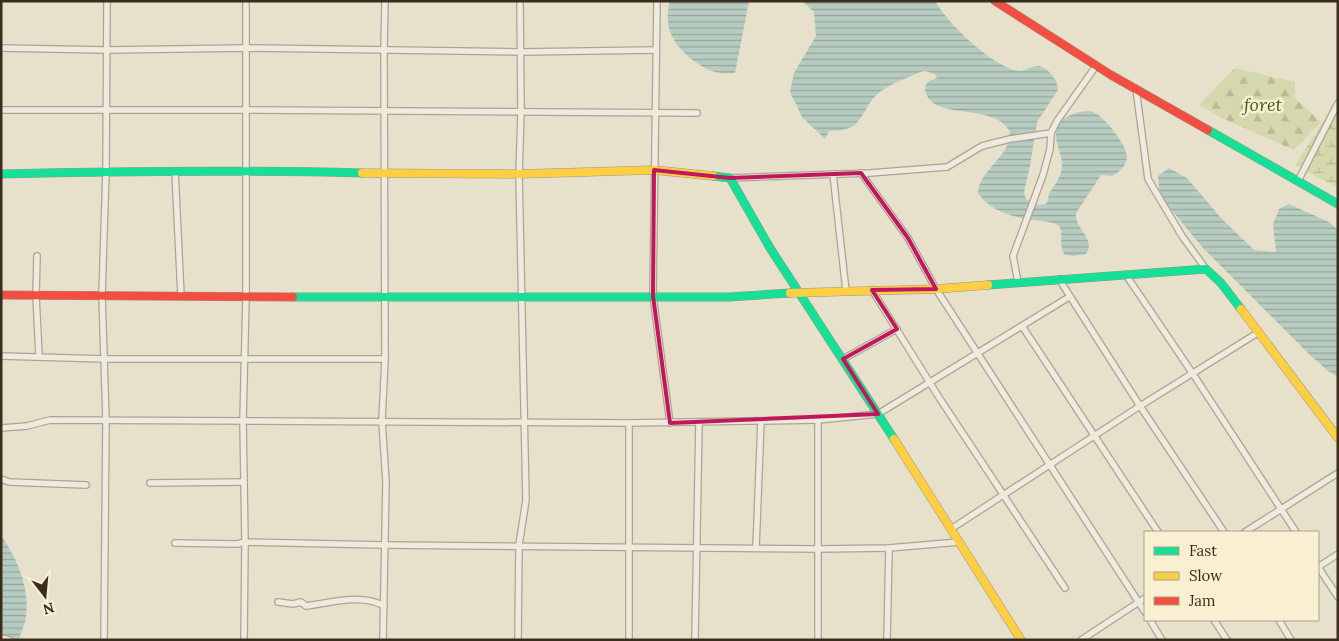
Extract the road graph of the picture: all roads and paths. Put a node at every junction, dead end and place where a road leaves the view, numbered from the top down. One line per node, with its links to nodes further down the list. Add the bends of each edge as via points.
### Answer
1 (107, 1): 9 (street)
2 (246, 1): 8 (street)
3 (386, 1): 10 (street)
4 (520, 1): 12 (street)
5 (657, 1): 11 (street)
6 (995, 1): 13 (main road)
7 (1, 48): 9 (street)
8 (246, 48): 9 (street); 10 (street); 18 (street)
9 (106, 50): 17 (street)
10 (384, 50): 12 (street); 19 (street)
11 (656, 50): 12 (street); 21 (street)
12 (520, 52): 20 (street)
13 (1096, 66): 14 (main road); 23 (street)
14 (1136, 89): 34 (main road); 37 (street, via 1148,179 1182,236)
15 (1338, 103): 34 (street)
16 (1, 110): 17 (street)
17 (106, 110): 18 (street); 26 (street)
18 (245, 110): 19 (street); 24 (street)
19 (384, 111): 20 (street); 30 (street)
20 (521, 112): 21 (street); 31 (street)
21 (655, 112): 22 (street); 25 (street)
22 (696, 113)
23 (1051, 133): 28 (street, via 982,146 947,167); 40 (street, via 1048,158 1013,256)
24 (245, 170): 27 (main road); 30 (main road); 50 (street)
25 (654, 170): 31 (main road); 33 (main road); 49 (street)
26 (106, 171): 27 (main road); 29 (main road); 47 (street)
27 (175, 171): 48 (street)
28 (861, 173): 32 (street); 41 (street, via 908,238)
29 (1, 174)
30 (385, 174): 31 (main road); 53 (street)
31 (519, 174): 51 (street)
32 (833, 174): 33 (street); 43 (street)
33 (730, 178): 44 (main road)
34 (1298, 181): 35 (main road)
35 (1338, 204)
36 (37, 256): 46 (street)
37 (1206, 268): 38 (main road); 56 (main road)
38 (1126, 275): 39 (main road); 64 (street)
39 (1059, 279): 40 (main road); 52 (street)
40 (1018, 282): 41 (main road)
41 (936, 289): 42 (main road); 57 (street)
42 (872, 290): 43 (main road); 55 (street)
43 (846, 291): 44 (main road)
44 (798, 292): 49 (main road, via 729,297); 63 (main road)
45 (1, 295): 46 (main road)
46 (36, 295): 47 (main road); 59 (street)
47 (102, 295): 48 (main road); 60 (street)
48 (181, 296): 50 (main road)
49 (653, 296): 51 (main road); 76 (street)
50 (246, 297): 53 (main road); 61 (street)
51 (522, 297): 53 (main road); 73 (street)
52 (1069, 297): 54 (street); 66 (street)
53 (384, 298): 62 (street)
54 (1022, 326): 57 (street); 78 (street)
55 (897, 329): 63 (street); 65 (street)
56 (1259, 332): 64 (street); 79 (main road)
57 (978, 354): 65 (street); 80 (street)
58 (1, 356): 59 (street)
59 (39, 356): 60 (street)
60 (105, 359): 61 (street); 68 (street)
61 (245, 359): 62 (street); 70 (street)
62 (385, 359): 71 (street)
63 (843, 359): 67 (main road)
64 (1193, 374): 66 (street); 87 (street)
65 (930, 383): 67 (street); 86 (street)
66 (1140, 406): 78 (street); 90 (street)
67 (878, 414): 69 (street); 88 (main road)
68 (106, 420): 70 (street); 77 (street, via 50,420); 118 (street)
69 (818, 420): 72 (street); 101 (street)
70 (243, 421): 71 (street); 83 (street)
71 (382, 421): 73 (street); 96 (street, via 386,482)
72 (761, 421): 74 (street); 100 (street)
73 (524, 422): 75 (street); 97 (street, via 526,500)
74 (699, 422): 76 (street); 99 (street)
75 (629, 423): 76 (street); 98 (street)
76 (670, 423)
77 (1, 428)
78 (1094, 436): 80 (street); 89 (street)
79 (1338, 438)
80 (1049, 465): 86 (street); 110 (street)
81 (1338, 473): 87 (street)
82 (1, 479): 85 (street)
83 (244, 482): 84 (street); 93 (street)
84 (150, 483)
85 (86, 485)
86 (1003, 494): 88 (street); 106 (street)
87 (1280, 509): 91 (street); 92 (street)
88 (951, 529): 94 (main road)
89 (1157, 531)
90 (1223, 531)
91 (1247, 531)
92 (1295, 531)
93 (245, 542): 95 (street); 96 (street); 119 (street)
94 (960, 542): 102 (street); 126 (main road)
95 (175, 543)
96 (385, 545): 97 (street); 111 (street)
97 (519, 545): 98 (street); 121 (street)
98 (630, 546): 99 (street); 122 (street)
99 (697, 547): 100 (street); 123 (street)
100 (756, 548): 101 (street)
101 (818, 548): 102 (street); 124 (street)
102 (889, 548): 125 (street)
103 (1338, 554): 104 (street)
104 (1319, 566)
105 (1319, 569): 107 (street)
106 (1065, 588)
107 (1338, 598)
108 (1144, 599): 110 (street)
109 (278, 602): 111 (street, via 301,602 306,606 350,600 371,601)
110 (1139, 602): 112 (street); 127 (street)
111 (384, 606): 120 (street)
112 (1144, 610)
113 (1151, 621): 128 (street)
114 (1215, 621): 129 (street)
115 (1280, 621): 130 (street)
116 (1, 638): 117 (street)
117 (9, 640)
118 (104, 640)
119 (244, 640)
120 (383, 640)
121 (518, 640)
122 (629, 640)
123 (695, 640)
124 (818, 640)
125 (887, 640)
126 (1022, 640)
127 (1081, 640)
128 (1162, 640)
129 (1227, 640)
130 (1291, 640)

